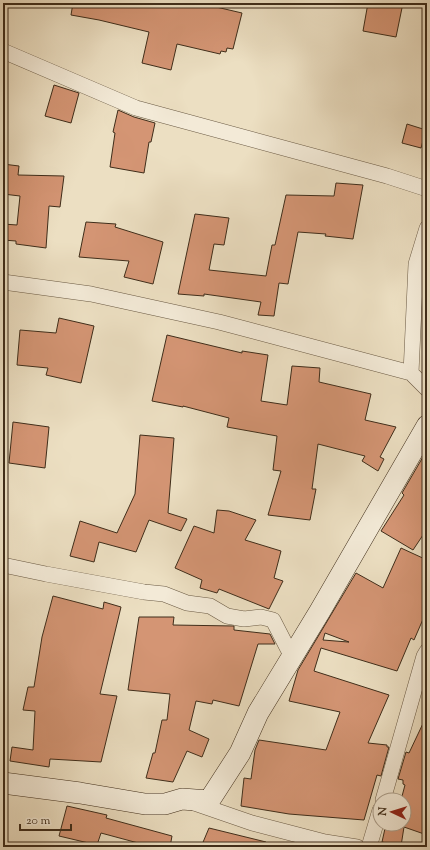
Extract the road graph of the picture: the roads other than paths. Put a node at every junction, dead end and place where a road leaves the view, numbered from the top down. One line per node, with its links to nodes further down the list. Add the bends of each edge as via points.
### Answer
1 (3, 51): 2 (street, via 136,108 388,176)
2 (427, 189)
3 (427, 228): 5 (street, via 416,264)
4 (3, 282): 5 (street, via 91,294 211,320)
5 (411, 373): 6 (street)
6 (427, 389)
7 (427, 426): 10 (street)
8 (3, 565): 10 (street, via 164,594 187,603 210,606 227,616 273,620)
9 (427, 651): 12 (street)
10 (292, 657): 13 (street, via 258,713 240,754 209,801)
11 (3, 782): 13 (street, via 145,804 165,804)
12 (385, 792)
13 (182, 799): 15 (street, via 252,824)
14 (373, 832): 16 (street)
15 (357, 847)
16 (369, 847)

